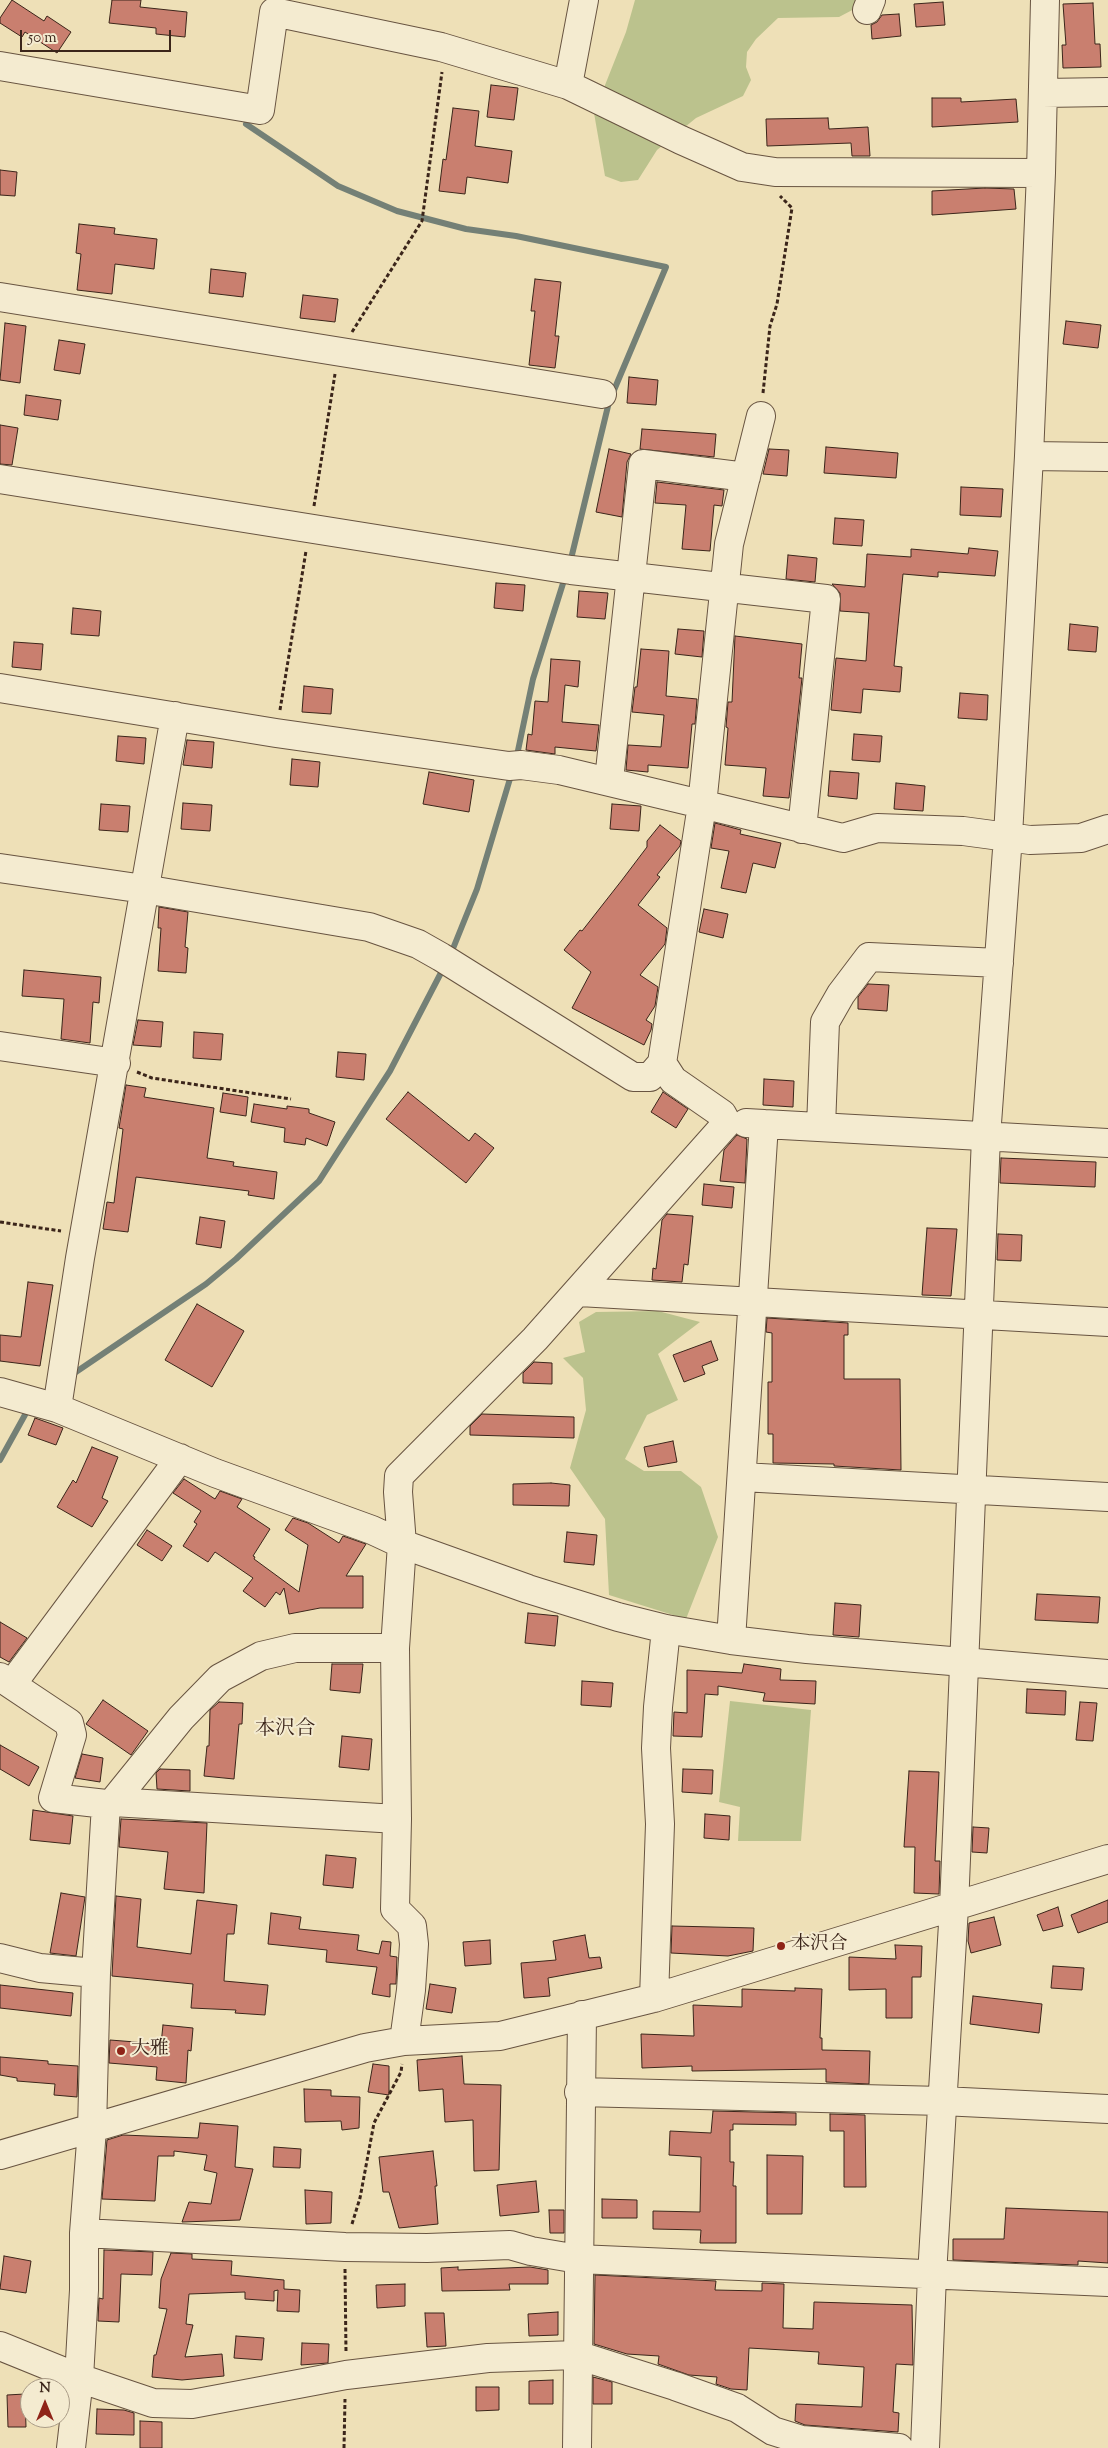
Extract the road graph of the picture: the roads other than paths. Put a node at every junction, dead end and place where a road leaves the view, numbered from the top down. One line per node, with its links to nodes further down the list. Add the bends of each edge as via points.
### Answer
1 (584, 0): 4 (street)
2 (1045, 0): 6 (street)
3 (0, 66): 4 (street, via 260,110 274,12 446,48)
4 (568, 85): 7 (street, via 681,140 756,170)
5 (1108, 92): 6 (street)
6 (1043, 93): 7 (street)
7 (1041, 173): 11 (street)
8 (0, 297): 9 (street)
9 (602, 394)
10 (761, 416): 13 (street)
11 (1029, 456): 12 (street); 23 (street)
12 (1108, 457)
13 (746, 477): 15 (street, via 643,464); 16 (street, via 729,544)
14 (0, 479): 15 (street, via 567,570)
15 (630, 577): 16 (street); 19 (street)
16 (725, 588): 20 (street); 21 (street, via 826,600)
17 (0, 688): 18 (street)
18 (175, 716): 19 (street, via 276,733 559,770); 25 (street)
19 (609, 780): 20 (street)
20 (702, 805): 21 (street); 28 (street)
21 (802, 829): 23 (street, via 843,838 877,828)
22 (1108, 829): 23 (street, via 1081,838 1056,840)
23 (1008, 836): 26 (street)
24 (0, 868): 25 (street)
25 (144, 889): 28 (street, via 369,927 418,944 633,1077 650,1077); 29 (street)
26 (999, 963): 32 (street, via 869,957 825,1022); 33 (street)
27 (0, 1046): 29 (street)
28 (662, 1062): 30 (street, via 673,1080 722,1114)
29 (116, 1063): 40 (street)
30 (727, 1122): 31 (street); 35 (street)
31 (764, 1124): 32 (street); 36 (street)
32 (821, 1126): 33 (street)
33 (986, 1137): 34 (street); 37 (street)
34 (1108, 1143)
35 (579, 1292): 36 (street); 45 (street, via 399,1476)
36 (753, 1301): 37 (street); 42 (street)
37 (980, 1315): 38 (street); 43 (street)
38 (1108, 1322)
39 (0, 1392): 40 (street)
40 (57, 1408): 41 (street)
41 (180, 1458): 45 (street); 51 (street)
42 (742, 1477): 43 (street); 47 (street)
43 (971, 1490): 44 (street); 49 (street)
44 (1108, 1497)
45 (402, 1544): 46 (street, via 566,1602); 48 (street)
46 (666, 1628): 47 (street); 58 (street, via 656,1740 660,1824)
47 (732, 1640): 49 (street)
48 (394, 1648): 52 (street, via 295,1648 260,1656 220,1678 181,1718); 53 (street)
49 (963, 1662): 50 (street); 55 (street)
50 (1108, 1674)
51 (6, 1680): 52 (street, via 69,1723 72,1735 53,1798)
52 (110, 1803): 53 (street); 57 (street)
53 (397, 1819): 60 (street, via 395,1909 412,1926 414,1944)
54 (1108, 1859): 55 (street)
55 (954, 1907): 58 (street); 62 (street)
56 (0, 1958): 57 (street, via 40,1968)
57 (96, 1973): 64 (street)
58 (654, 1998): 59 (street)
59 (582, 2015): 60 (street, via 500,2036); 61 (street)
60 (404, 2041): 64 (street, via 365,2048)
61 (579, 2092): 62 (street); 67 (street)
62 (942, 2101): 63 (street); 68 (street)
63 (1108, 2109)
64 (92, 2129): 65 (street); 66 (street)
65 (0, 2155)
66 (84, 2233): 67 (street, via 345,2248 510,2245); 72 (street)
67 (578, 2258): 68 (street); 71 (street)
68 (932, 2275): 69 (street); 76 (street)
69 (1108, 2282)
70 (0, 2346): 72 (street)
71 (577, 2355): 72 (street, via 488,2358 346,2375 192,2404 153,2403); 74 (street); 75 (street, via 737,2408 773,2431 802,2440)
72 (79, 2378): 73 (street)
73 (71, 2448)
74 (577, 2448)
75 (899, 2448)
76 (925, 2448)

